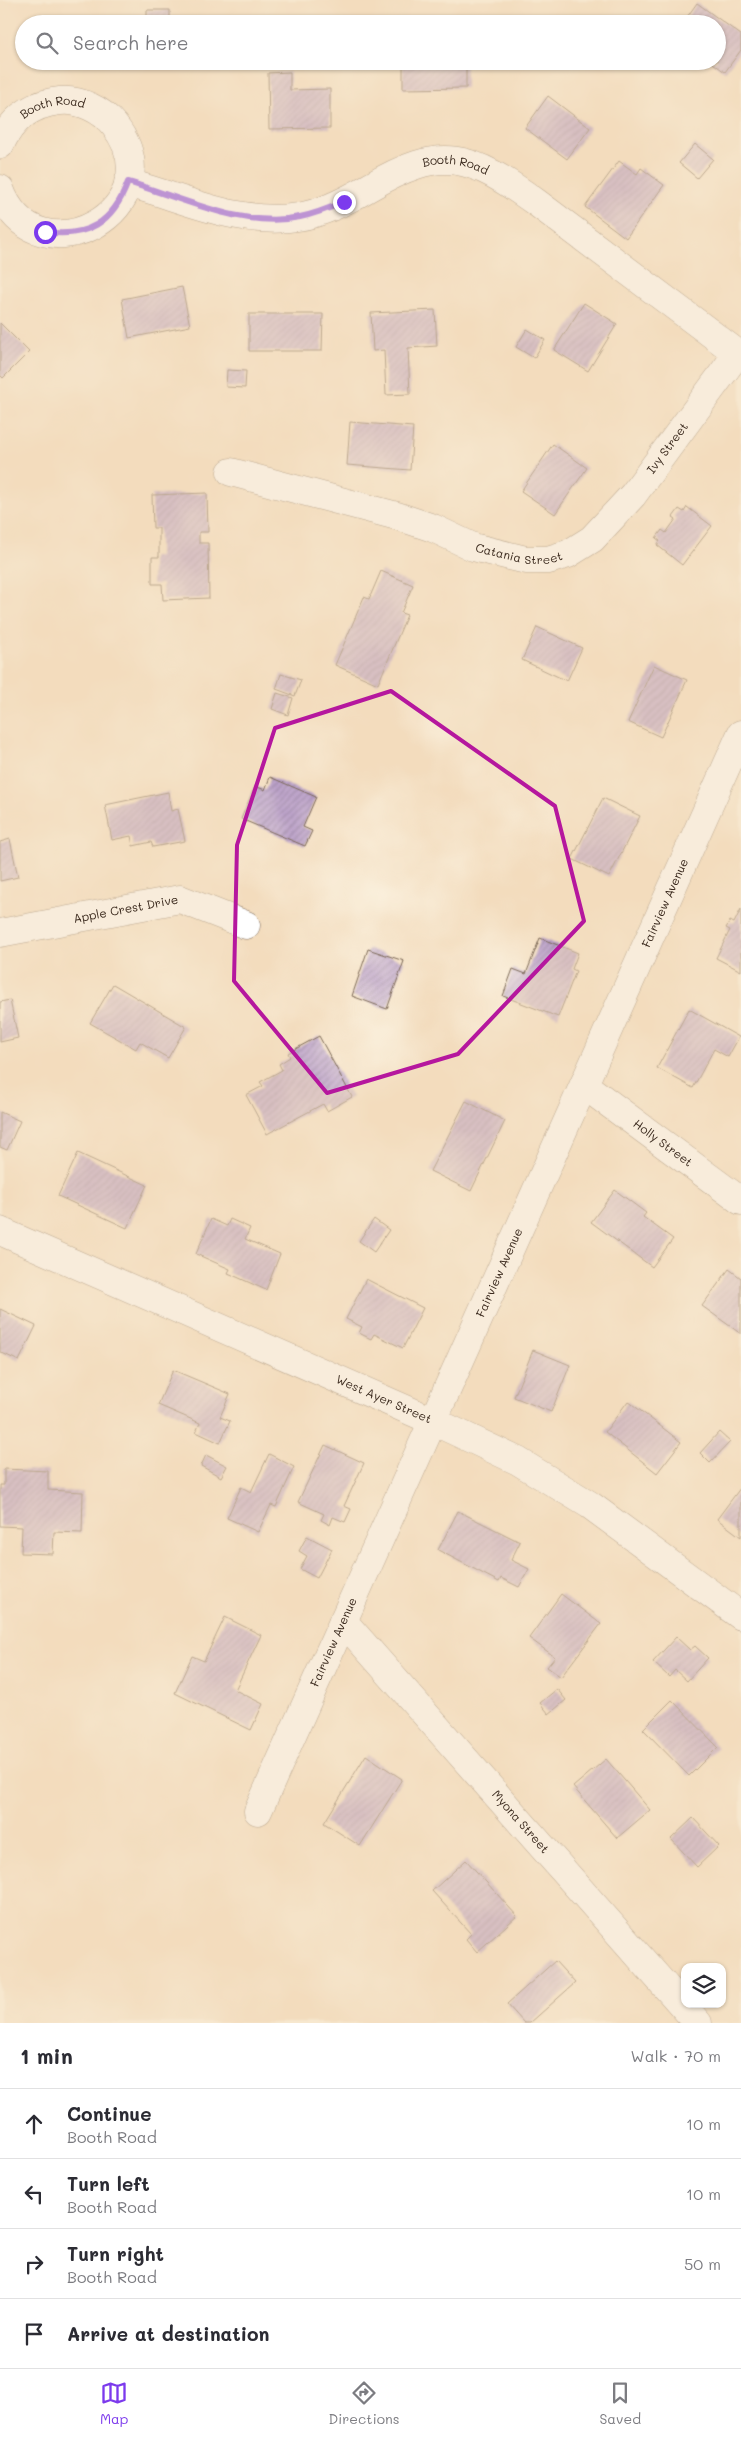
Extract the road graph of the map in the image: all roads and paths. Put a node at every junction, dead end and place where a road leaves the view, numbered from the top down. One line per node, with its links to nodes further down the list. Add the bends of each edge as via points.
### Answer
1 (0, 145): 2 (street, Booth Road, via 18,118 32,108 64,100 81,103 110,120 121,134 130,166)
2 (128, 182): 3 (street, Booth Road, via 122,200 111,214 89,228 62,234 45,232 14,214); 4 (street, Booth Road, via 228,214 276,220 330,208 389,176 429,160 452,158 478,165 537,202)
3 (0, 189)
4 (739, 355): 6 (street, Ivy Street, via 632,495)
5 (231, 472): 6 (street, Catania Street, via 397,516 473,547 526,560 548,560 568,554)
6 (592, 539)
7 (741, 734): 10 (street, Fairview Avenue)
8 (246, 925): 9 (street, Apple Crest Drive, via 180,899)
9 (0, 933)
10 (584, 1085): 11 (street, Holly Street); 13 (street, Fairview Avenue)
11 (741, 1201)
12 (0, 1231): 13 (street, West Ayer Street)
13 (433, 1421): 14 (street, West Ayer Street, via 518,1461 558,1484); 15 (street, Fairview Avenue)
14 (741, 1616)
15 (343, 1621): 16 (street, Fairview Avenue); 17 (street, Myona Street)
16 (258, 1811)
17 (698, 2023)

